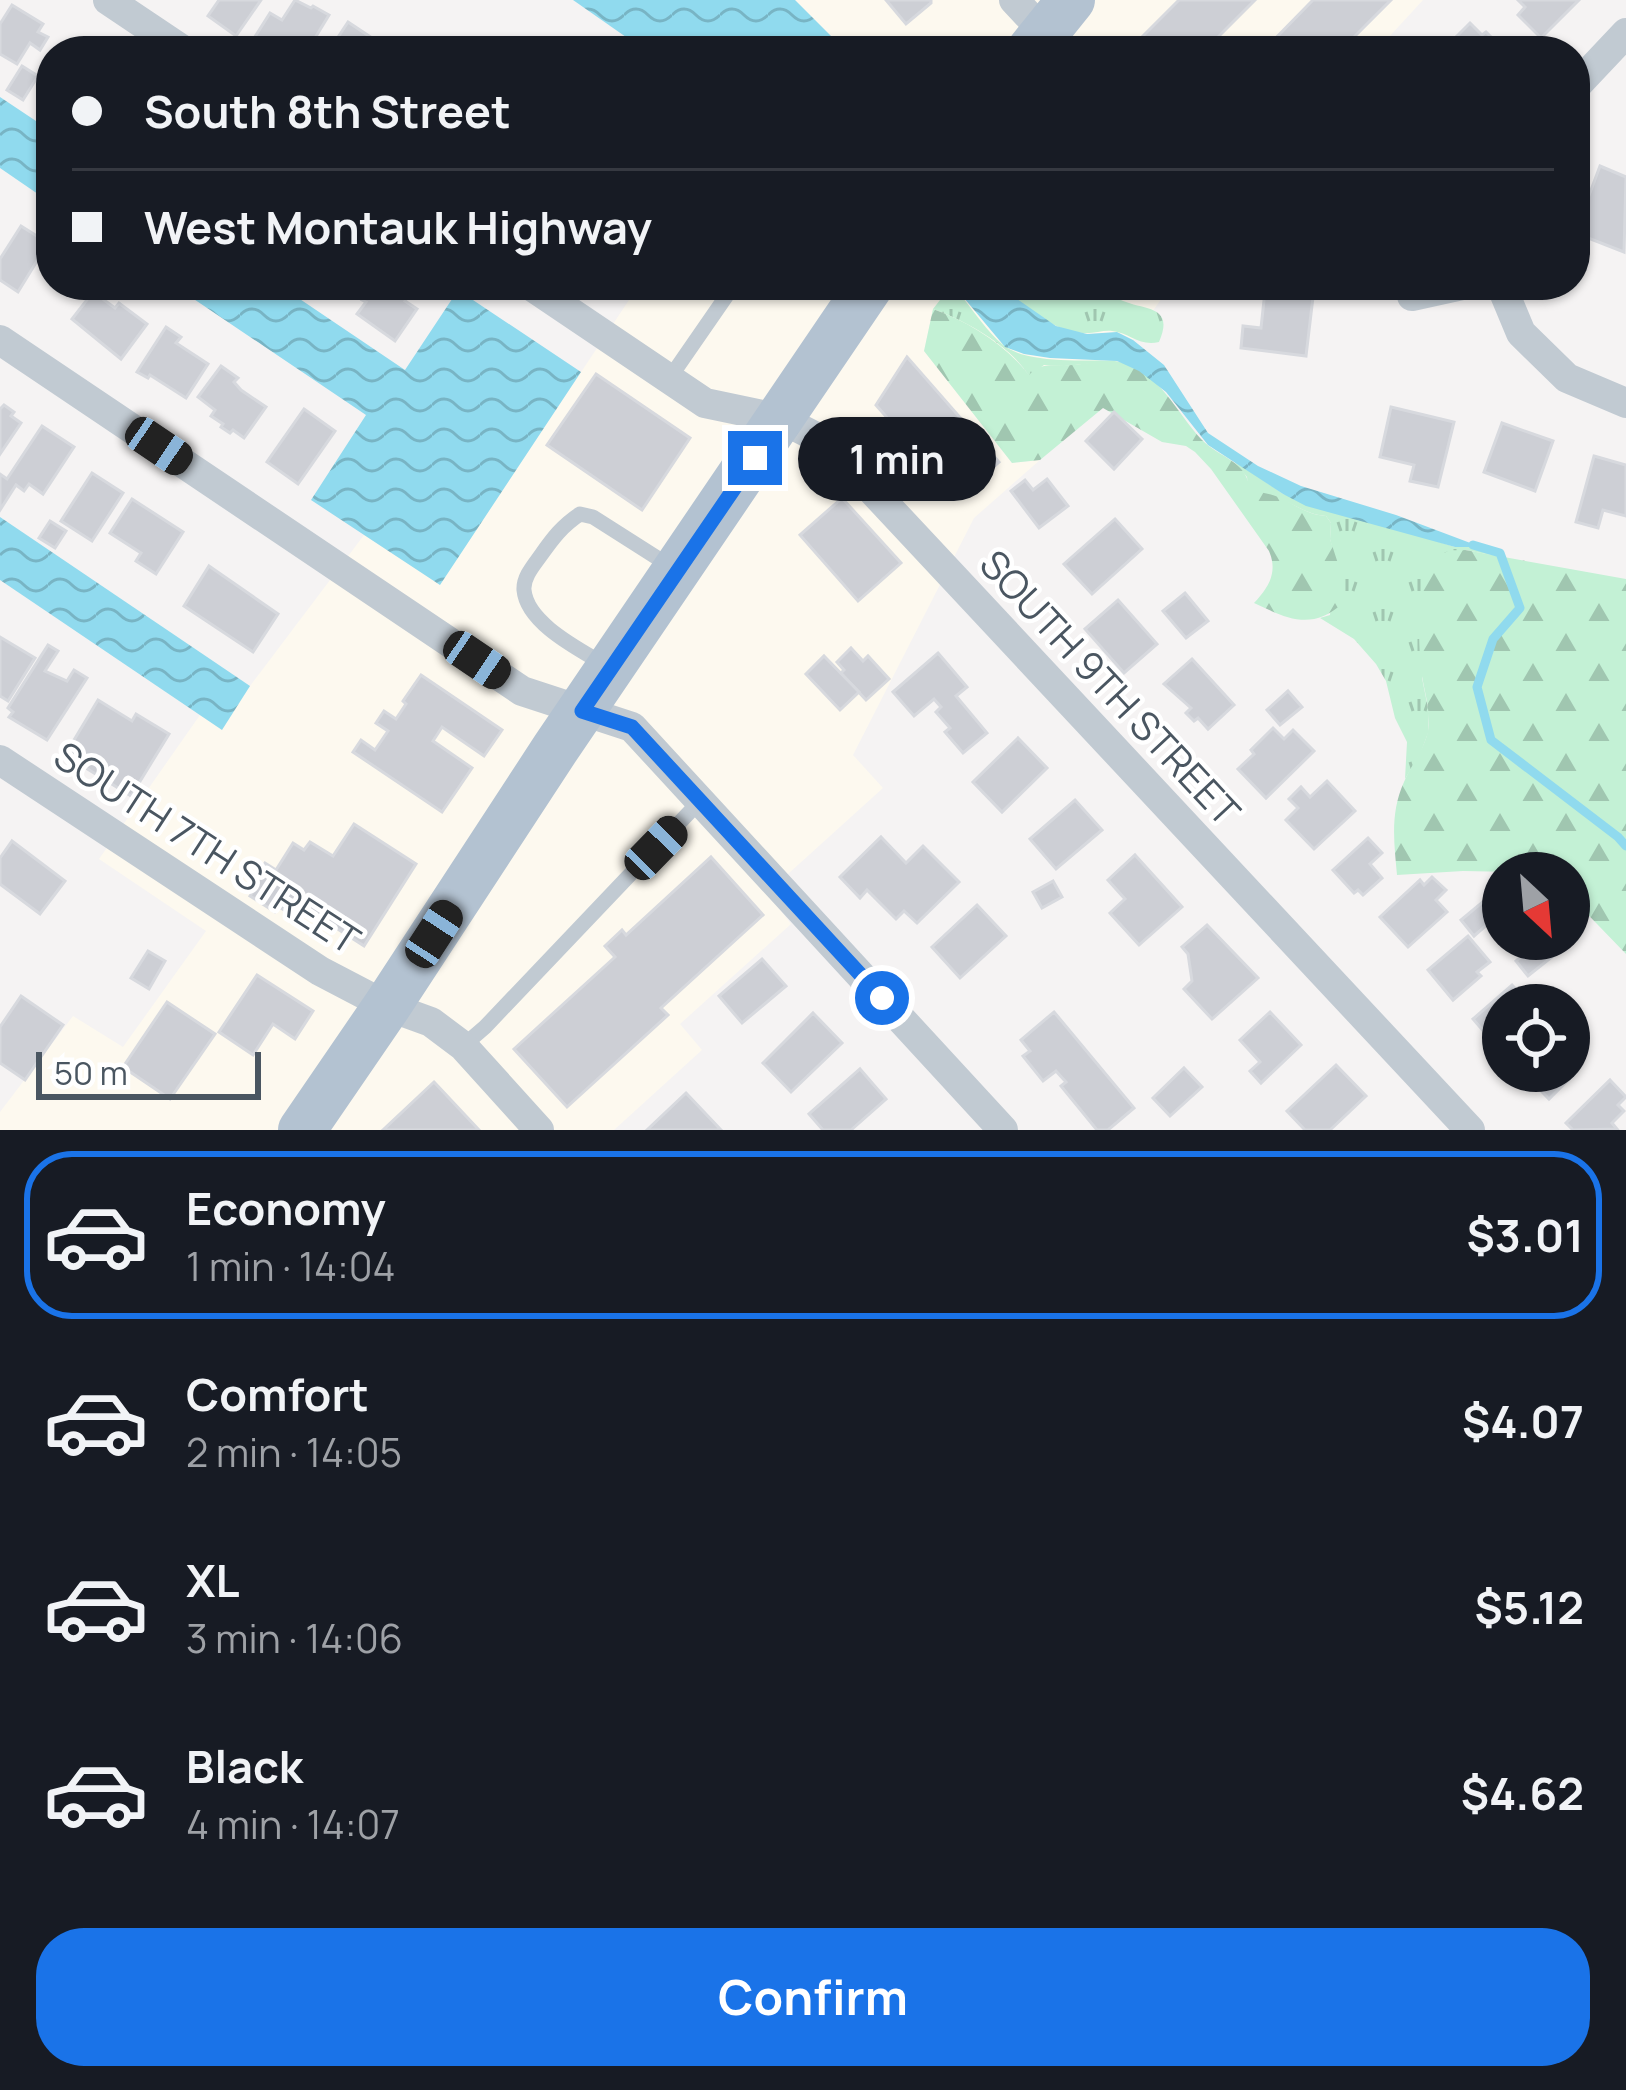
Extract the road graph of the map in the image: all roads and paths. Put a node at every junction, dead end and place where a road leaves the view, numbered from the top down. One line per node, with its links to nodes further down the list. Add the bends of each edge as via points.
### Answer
1 (108, 0): 3 (street)
2 (1626, 33): 4 (street)
3 (162, 36)
4 (1590, 71)
5 (552, 300): 10 (street, SOUTH 9TH STREET)
6 (724, 300): 10 (lane)
7 (860, 300): 12 (main road)
8 (1508, 300): 11 (street, via 1522,333 1567,378)
9 (0, 340): 15 (street, via 522,691)
10 (669, 379): 12 (street, SOUTH 9TH STREET, via 705,403)
11 (1626, 403)
12 (781, 419): 13 (main road); 23 (street, SOUTH 9TH STREET, via 828,442)
13 (678, 571): 14 (main road); 14 (lane, via 580,514 561,526 528,573 532,610)
14 (611, 669): 15 (main road)
15 (582, 711): 17 (street, via 632,727); 18 (main road)
16 (0, 760): 18 (street, SOUTH 7TH STREET, via 320,971)
17 (702, 800): 19 (lane); 22 (street)
18 (387, 1006): 19 (street, SOUTH 7TH STREET, via 431,1022); 20 (main road)
19 (463, 1046): 21 (street, SOUTH 7TH STREET)
20 (302, 1130)
21 (539, 1130)
22 (1003, 1130)
23 (1470, 1130)

